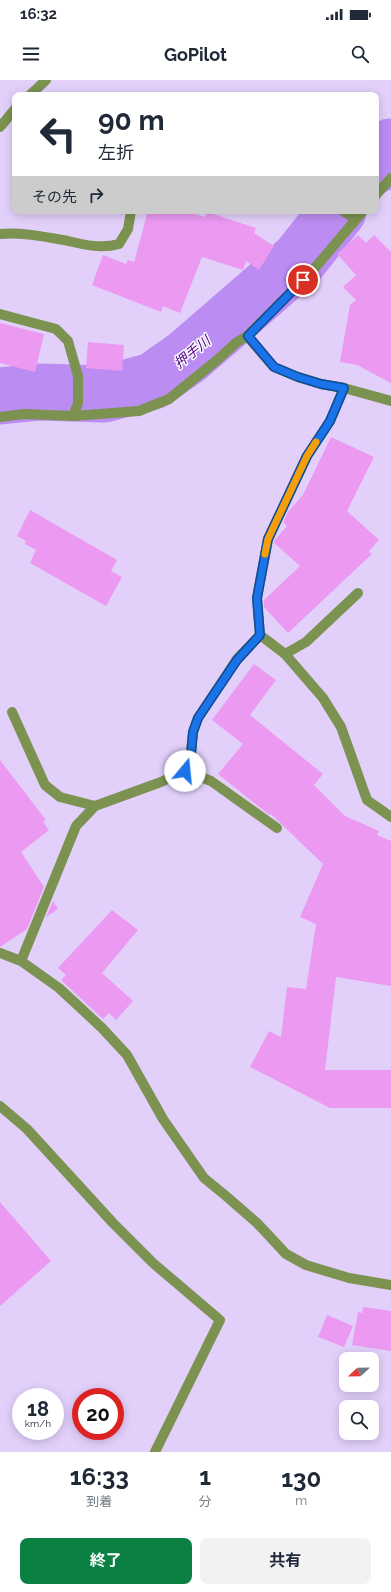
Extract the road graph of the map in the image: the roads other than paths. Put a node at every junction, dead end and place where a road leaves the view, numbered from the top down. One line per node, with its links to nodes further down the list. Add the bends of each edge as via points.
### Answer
1 (46, 80): 2 (street)
2 (33, 92)
3 (12, 113): 4 (street)
4 (0, 127)
5 (391, 178): 6 (street)
6 (379, 192)
7 (130, 214): 11 (street, via 128,229 119,244 109,247 45,237)
8 (347, 214): 10 (street)
9 (361, 214): 10 (street)
10 (356, 220): 13 (street, via 314,269)
11 (0, 234)
12 (0, 314): 16 (street, via 56,329 68,341 78,376 78,403)
13 (248, 336): 14 (street, via 274,367 321,384); 16 (street, via 237,342 169,399 139,411)
14 (344, 388): 15 (street); 19 (street, via 330,421 307,456 268,539 257,598)
15 (391, 401)
16 (73, 416): 17 (street, via 24,414)
17 (0, 417)
18 (358, 594): 20 (street, via 306,642)
19 (260, 635): 20 (street); 22 (street, via 237,660 198,718)
20 (286, 654): 24 (street, via 323,698 341,726 366,800)
21 (12, 712): 23 (street, via 45,785 60,797)
22 (185, 771): 23 (street); 25 (street, via 210,781)
23 (95, 806): 27 (street, via 76,826)
24 (391, 817)
25 (277, 828)
26 (0, 953): 27 (street)
27 (21, 961): 29 (street, via 60,988 127,1055 163,1119 204,1178 257,1223 286,1254 306,1265 348,1278)
28 (0, 1106): 30 (street, via 27,1129 153,1263 220,1320)
29 (391, 1285)
30 (155, 1452)

